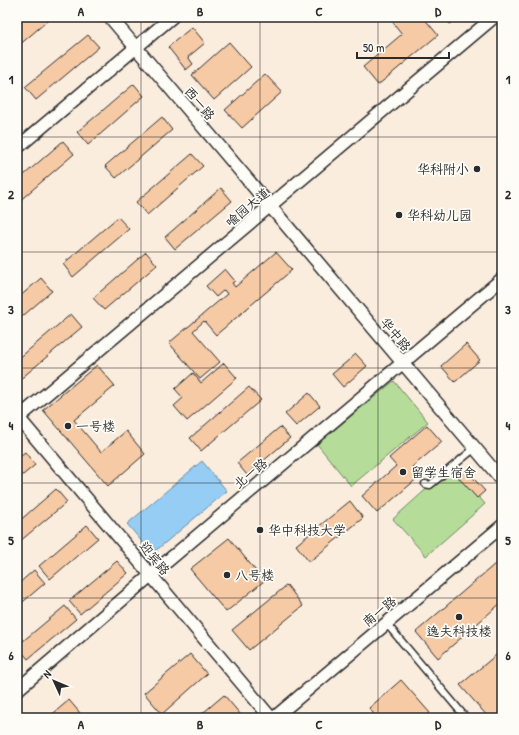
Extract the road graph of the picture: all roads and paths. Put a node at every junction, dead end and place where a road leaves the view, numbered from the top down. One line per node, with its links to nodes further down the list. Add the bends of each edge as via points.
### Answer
1 (110, 17): 4 (street, 西一路)
2 (172, 17): 4 (street)
3 (494, 17): 6 (street, 喻园大道)
4 (136, 48): 5 (street); 6 (street, 西一路)
5 (17, 148)
6 (270, 206): 8 (street, 华中路); 9 (street, 喻园大道)
7 (502, 279): 8 (street, 北一路)
8 (402, 363): 10 (street, 华中路); 14 (street, 北一路)
9 (17, 418): 14 (street, 迎宾路)
10 (475, 448): 11 (street, 华中路); 12 (lane, via 430,485)
11 (502, 480)
12 (425, 484)
13 (502, 526): 15 (street, 南一路)
14 (151, 575): 16 (street, 北一路); 17 (street, 迎宾路)
15 (386, 623): 17 (street, 南一路); 18 (lane)
16 (17, 690)
17 (272, 718)
18 (466, 718)

